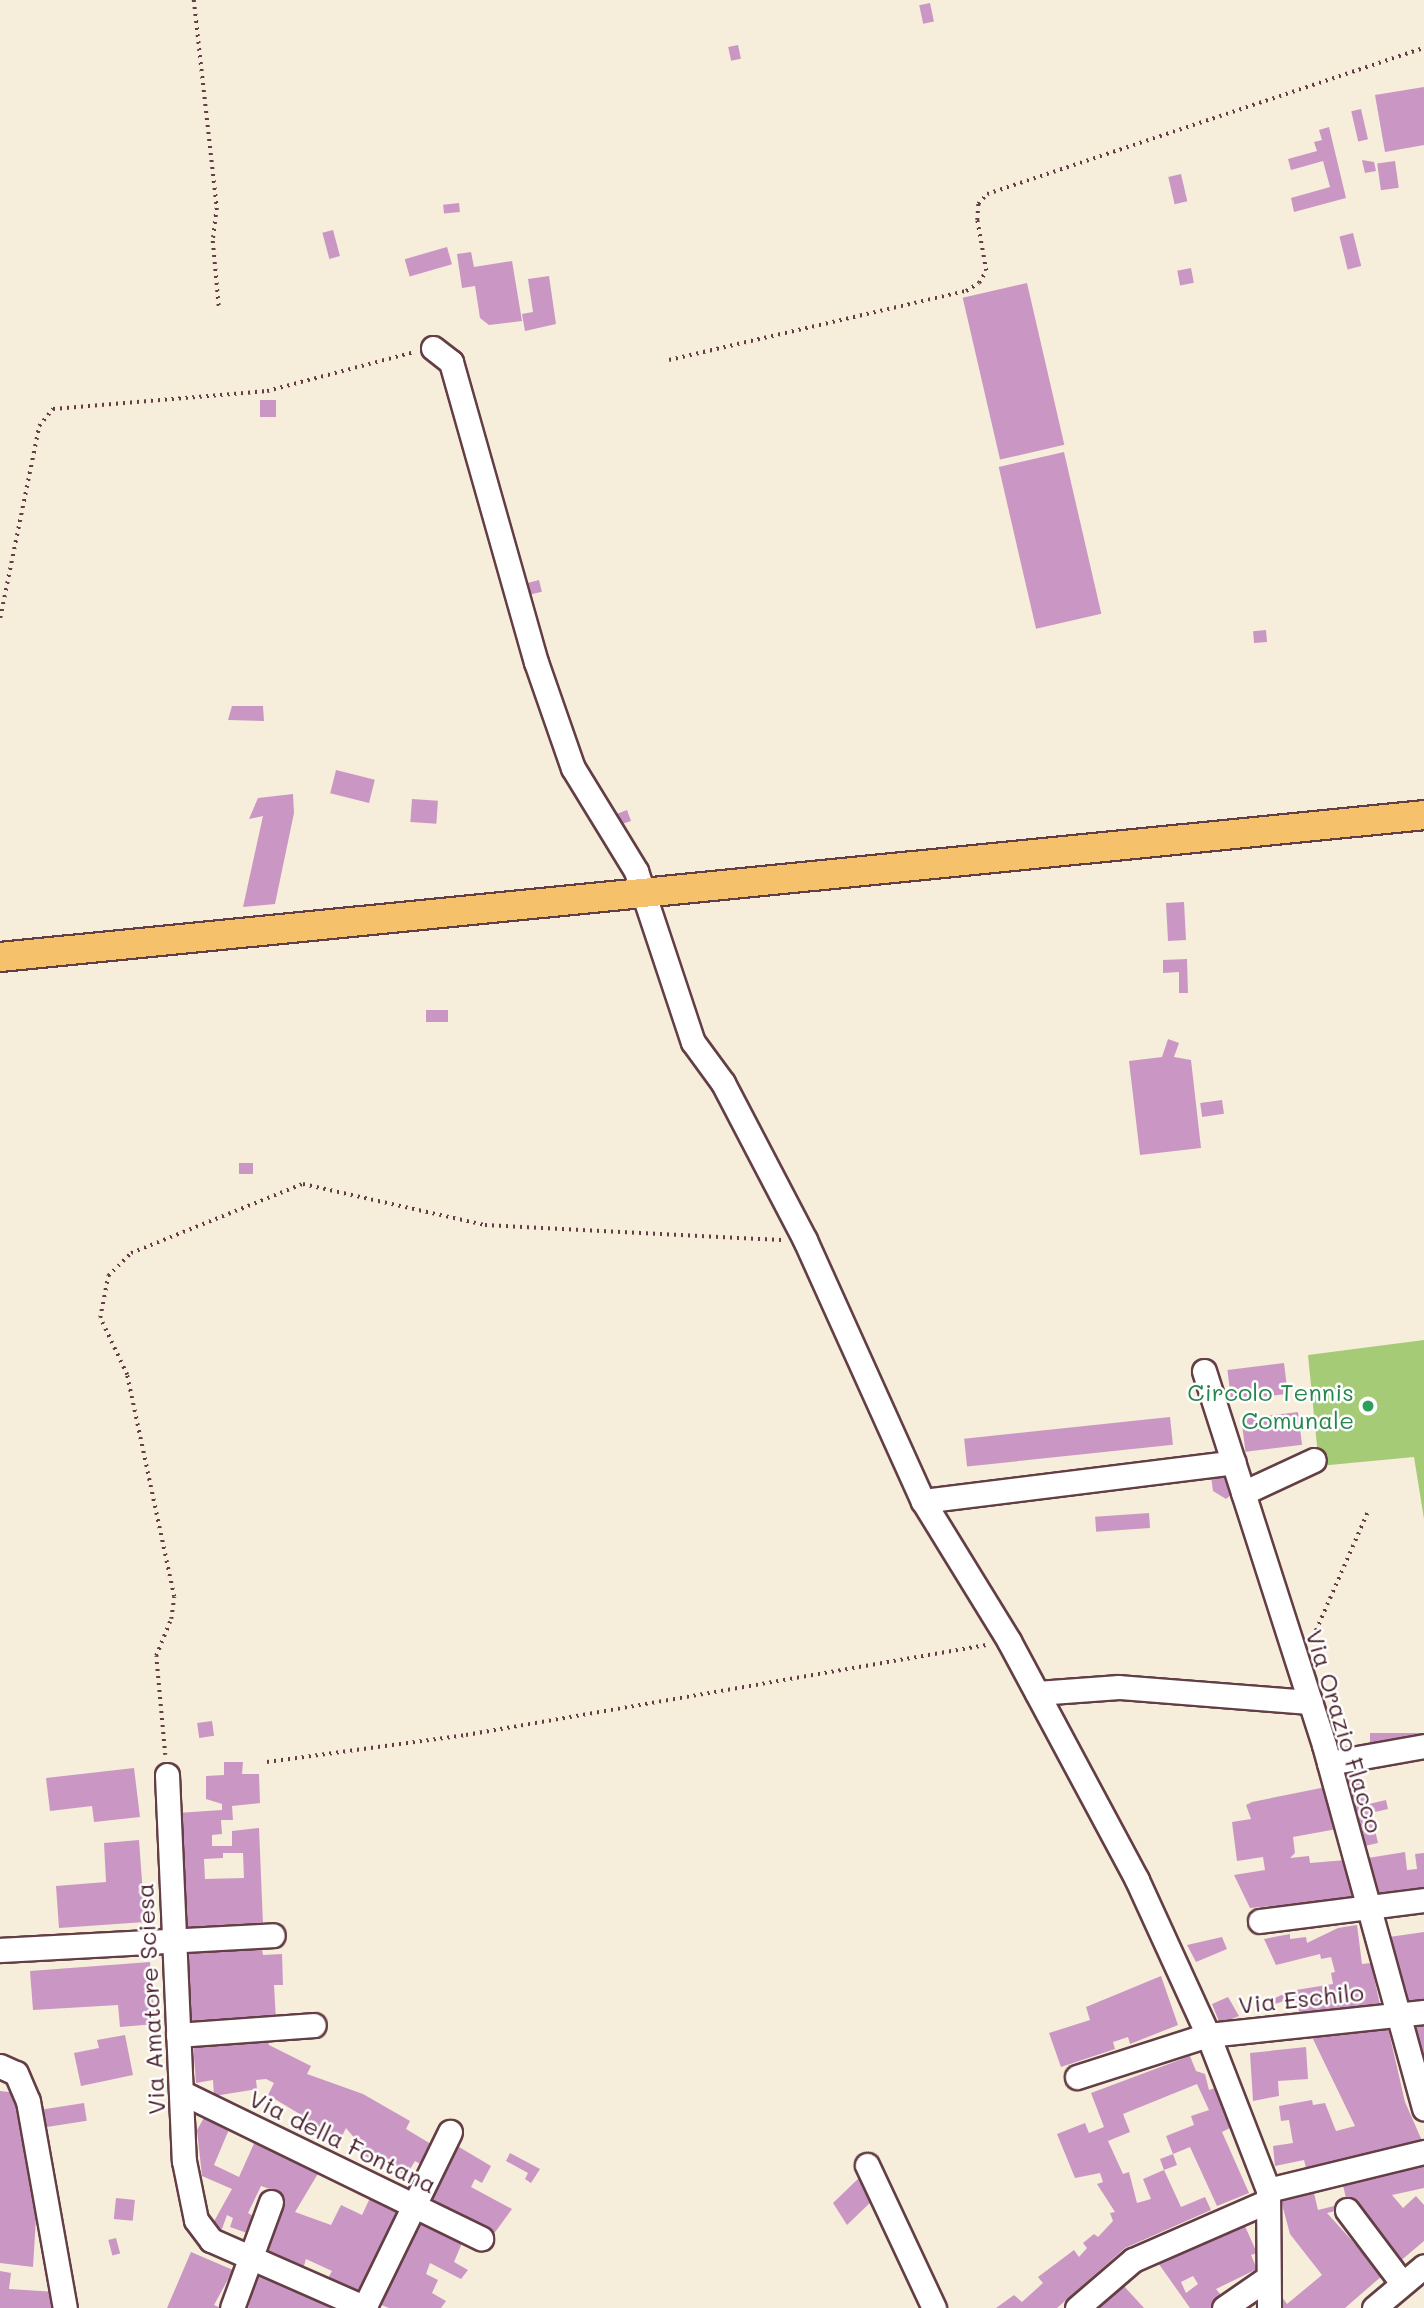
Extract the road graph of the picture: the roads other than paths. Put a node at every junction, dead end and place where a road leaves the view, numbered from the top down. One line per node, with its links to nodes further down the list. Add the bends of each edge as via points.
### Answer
1 (433, 348): 3 (street, via 451,362 536,662 573,768 636,872)
2 (1424, 815): 3 (main road)
3 (643, 892): 4 (main road); 9 (street, via 693,1042 723,1083 805,1240)
4 (0, 957)
5 (1204, 1371): 7 (street, Via Orazio Flacco)
6 (1314, 1460): 8 (street)
7 (1234, 1462): 8 (street, Via Orazio Flacco); 9 (street)
8 (1244, 1493): 11 (street, Via Orazio Flacco)
9 (923, 1501): 10 (street)
10 (1037, 1693): 11 (street, via 1119,1687); 25 (street, via 1137,1881)
11 (1310, 1702): 13 (street, Via Orazio Flacco)
12 (1424, 1745): 13 (street)
13 (1329, 1763): 16 (street, Via Orazio Flacco)
14 (167, 1775): 19 (street, Via Amatore Sciesa)
15 (1424, 1900): 16 (street)
16 (1369, 1906): 17 (street); 22 (street, Via Orazio Flacco)
17 (1260, 1921)
18 (273, 1935): 19 (street)
19 (173, 1942): 20 (street); 24 (street, Via Amatore Sciesa)
20 (0, 1950)
21 (1424, 2012): 22 (street, Via Eschilo)
22 (1398, 2014): 25 (street, Via Eschilo); 29 (street, Via Orazio Flacco)
23 (314, 2025): 24 (street)
24 (178, 2035): 28 (street, Via Amatore Sciesa)
25 (1208, 2035): 27 (street, Via Eschilo); 33 (street)
26 (0, 2066): 42 (street, via 16,2073 28,2101)
27 (1077, 2077)
28 (181, 2092): 35 (street, Via della Fontana); 38 (street, Via Amatore Sciesa, via 184,2161 196,2220 211,2240)
29 (1424, 2109)
30 (450, 2132): 35 (street)
31 (1424, 2152): 33 (street)
32 (867, 2165): 45 (street)
33 (1267, 2196): 40 (street); 46 (street, via 1133,2260)
34 (271, 2202): 38 (street)
35 (414, 2204): 37 (street, Via della Fontana); 44 (street)
36 (1347, 2210): 41 (street)
37 (481, 2238)
38 (249, 2258): 43 (street); 44 (street)
39 (1424, 2266): 41 (street)
40 (1266, 2279): 47 (street); 48 (street)
41 (1402, 2283): 49 (street)
42 (65, 2308)
43 (232, 2308)
44 (365, 2308)
45 (934, 2308)
46 (1077, 2308)
47 (1224, 2308)
48 (1269, 2308)
49 (1374, 2308)

